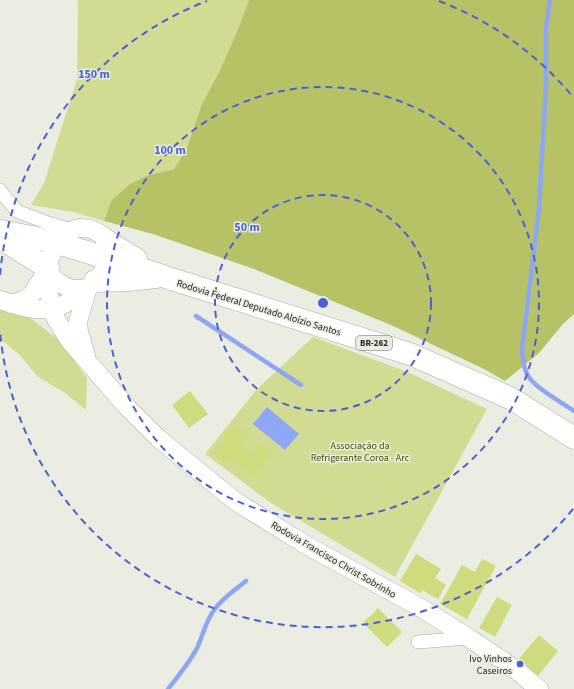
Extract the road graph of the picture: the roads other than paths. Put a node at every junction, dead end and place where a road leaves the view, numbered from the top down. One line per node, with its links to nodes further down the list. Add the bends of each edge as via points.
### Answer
1 (0, 190): 3 (street, via 17,211 45,222)
2 (0, 231): 3 (highway, Rodovia Federal Deputado Aloízio Santos / BR-262, via 32,237)
3 (65, 236): 5 (highway, Rodovia Federal Deputado Aloízio Santos / BR-262); 6 (street, via 52,252)
4 (0, 238): 6 (highway)
5 (108, 250): 7 (highway, Rodovia Federal Deputado Aloízio Santos / BR-262); 8 (street, via 105,267)
6 (49, 270): 8 (street, via 59,282 71,289); 9 (street, via 26,299); 10 (street, Rodovia Francisco Christ Sobrinho, via 48,290)
7 (159, 275): 8 (highway); 12 (highway, Rodovia Federal Deputado Aloízio Santos / BR-262, via 410,354 512,399)
8 (89, 286): 10 (street, via 73,299); 11 (street, Rodovia Francisco Christ Sobrinho, via 78,322)
9 (6, 302): 10 (street, via 34,310)
10 (52, 309): 11 (street, Rodovia Francisco Christ Sobrinho, via 69,340)
11 (89, 363): 13 (street, Rodovia Francisco Christ Sobrinho, via 158,438 235,501 306,545)
12 (574, 438)
13 (469, 638): 14 (street); 15 (street, Rodovia Francisco Christ Sobrinho)
14 (418, 642)
15 (539, 689)

